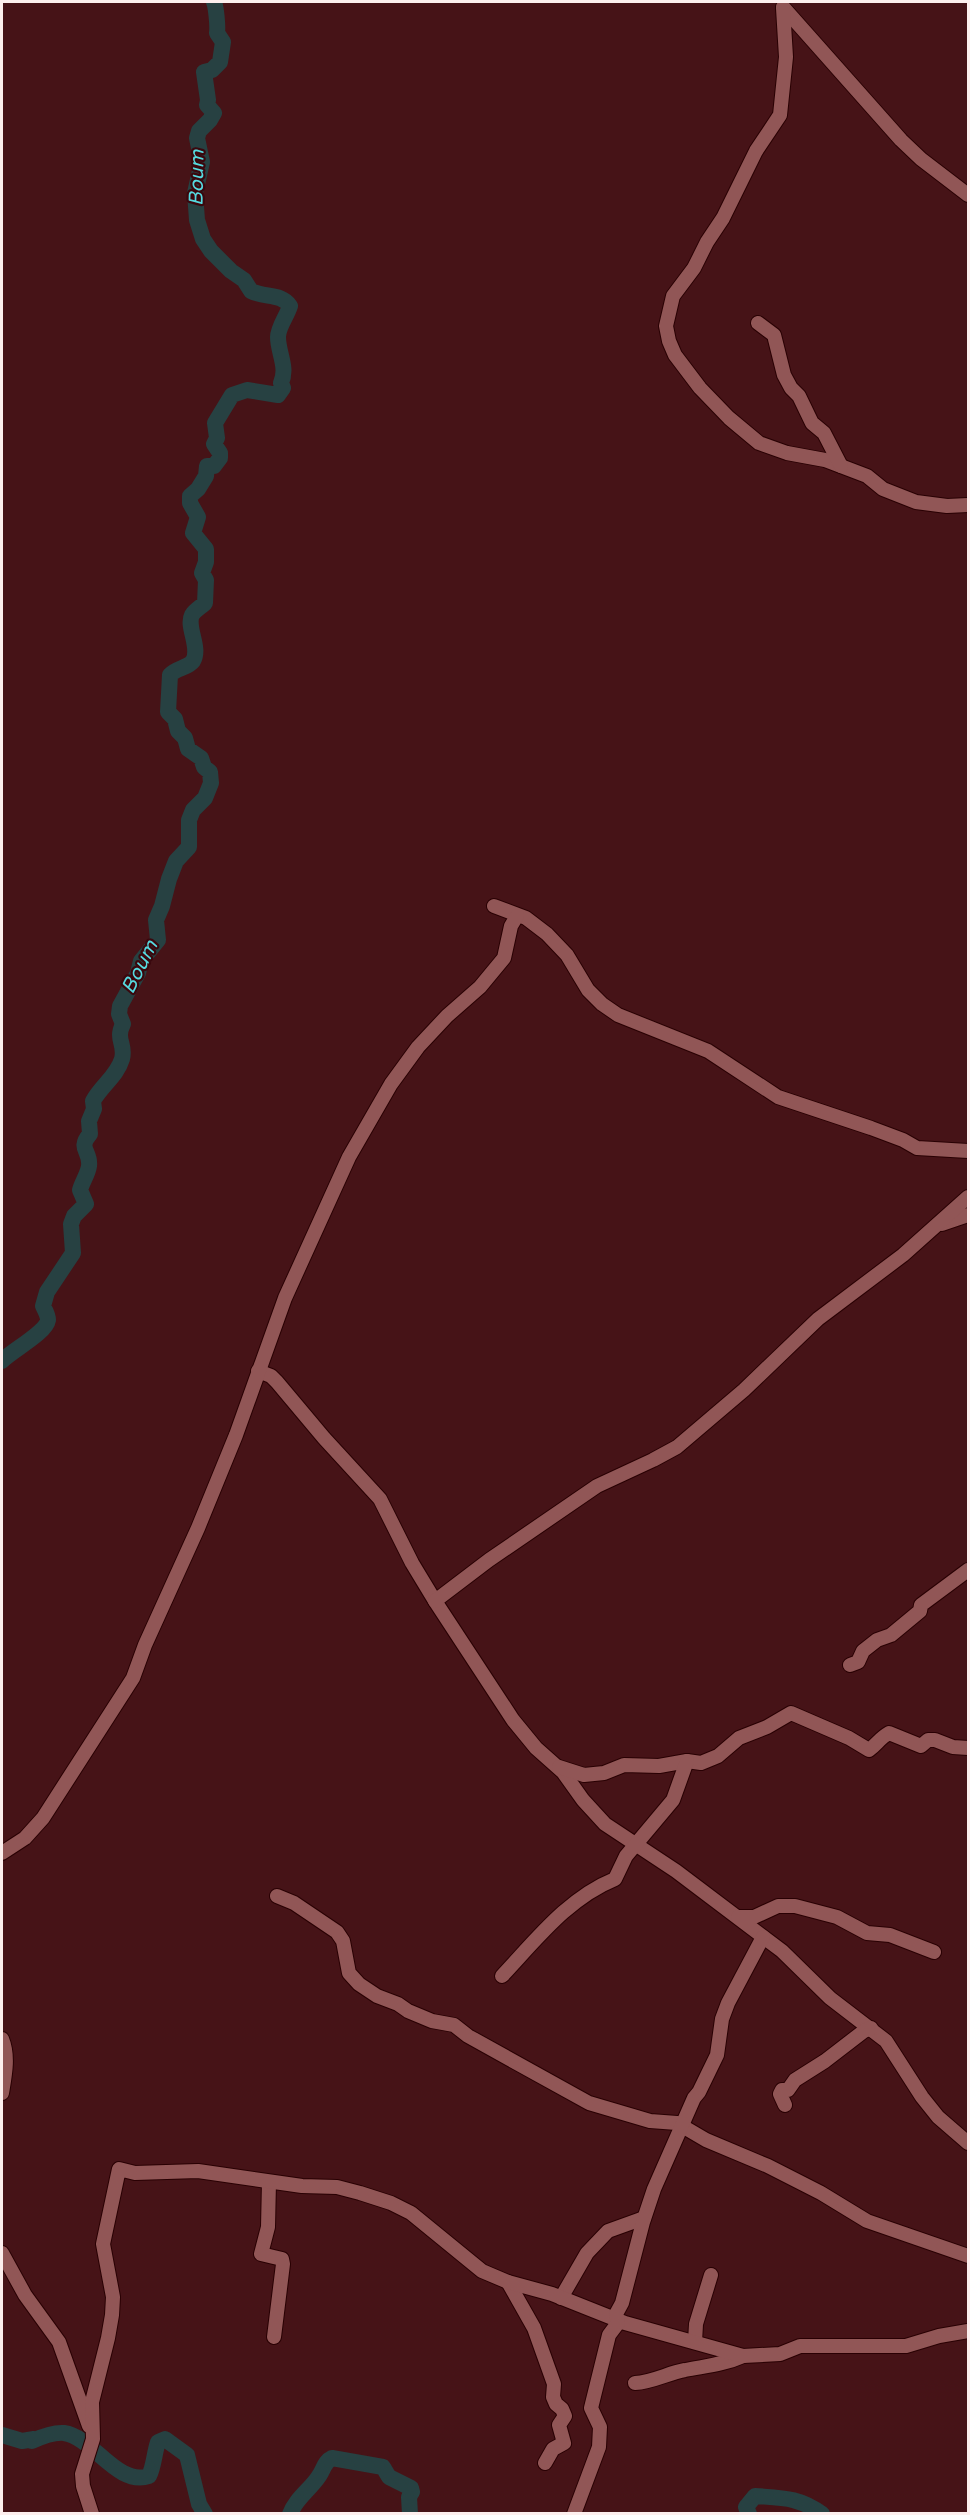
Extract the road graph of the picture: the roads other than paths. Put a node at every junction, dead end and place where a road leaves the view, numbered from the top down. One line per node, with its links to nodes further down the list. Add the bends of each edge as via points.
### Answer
1 (781, 5): 2 (street, via 901,140); 4 (street, via 786,57 780,115 756,151 694,268 673,296 666,326 675,355 689,374 729,418 759,443)
2 (969, 195)
3 (758, 323): 4 (street, via 774,335 788,381)
4 (841, 466): 5 (street, via 916,502)
5 (969, 505)
6 (494, 906): 7 (street)
7 (517, 916): 8 (street, via 547,934 567,955 588,990 618,1016 708,1051 778,1098 871,1128 917,1148); 12 (street, via 504,958 418,1047 391,1084 349,1157 285,1298)
8 (969, 1151)
9 (969, 1197): 11 (street)
10 (969, 1215): 11 (street, via 948,1220)
11 (928, 1232): 14 (street, via 818,1319 677,1447 597,1486)
12 (258, 1371): 14 (street, via 277,1382 380,1499); 20 (street, via 236,1435 133,1677 43,1818 25,1838)
13 (969, 1569): 15 (street)
14 (435, 1602): 18 (street, via 513,1720)
15 (850, 1665)
16 (969, 1748): 17 (street, via 935,1740 921,1746 889,1733 869,1750 791,1713 739,1738 718,1756 696,1764)
17 (687, 1761): 18 (street, via 659,1766 624,1765 584,1775); 19 (street, via 673,1800)
18 (558, 1767): 19 (street, via 605,1824)
19 (637, 1845): 22 (street); 25 (street, via 626,1856 615,1879 576,1901)
20 (2, 1853)
21 (277, 1896): 30 (street, via 337,1932 350,1973 377,1996 432,2020 454,2025 590,2103 650,2121)
22 (738, 1917): 23 (street); 24 (street, via 754,1917 778,1906 795,1906 837,1917 867,1933 890,1935)
23 (764, 1937): 26 (street, via 830,1998); 30 (street, via 728,2003 717,2055)
24 (934, 1952)
25 (502, 1976)
26 (871, 2028): 29 (street, via 795,2080 788,2090 782,2090); 31 (street, via 886,2041 938,2116)
27 (2, 2038): 28 (street, via 6,2074)
28 (2, 2093)
29 (786, 2105)
30 (682, 2125): 33 (street); 35 (street, via 821,2193 867,2222)
31 (969, 2143)
32 (269, 2182): 37 (street, via 337,2187 391,2203 411,2213 482,2271); 41 (street, via 268,2227 261,2254 282,2259 283,2264); 45 (street, via 198,2171 135,2173 119,2169 103,2244 113,2297 108,2338 92,2402)
33 (644, 2218): 38 (street, via 608,2231 587,2253); 39 (street, via 617,2310)
34 (2, 2253): 45 (street, via 25,2295 59,2342)
35 (969, 2256)
36 (711, 2274): 42 (street, via 696,2324)
37 (508, 2282): 38 (street); 46 (street, via 534,2328 554,2384 553,2397 564,2416 560,2425 564,2443 553,2449)
38 (561, 2298): 39 (street)
39 (618, 2320): 42 (street); 48 (street, via 605,2350 591,2408 600,2427 599,2448)
40 (969, 2331): 43 (street, via 906,2346 800,2346 780,2354)
41 (274, 2337)
42 (695, 2342): 43 (street)
43 (743, 2356): 44 (street)
44 (635, 2384)
45 (92, 2443): 47 (street, via 82,2474)
46 (544, 2463)
47 (92, 2514)
48 (574, 2514)

